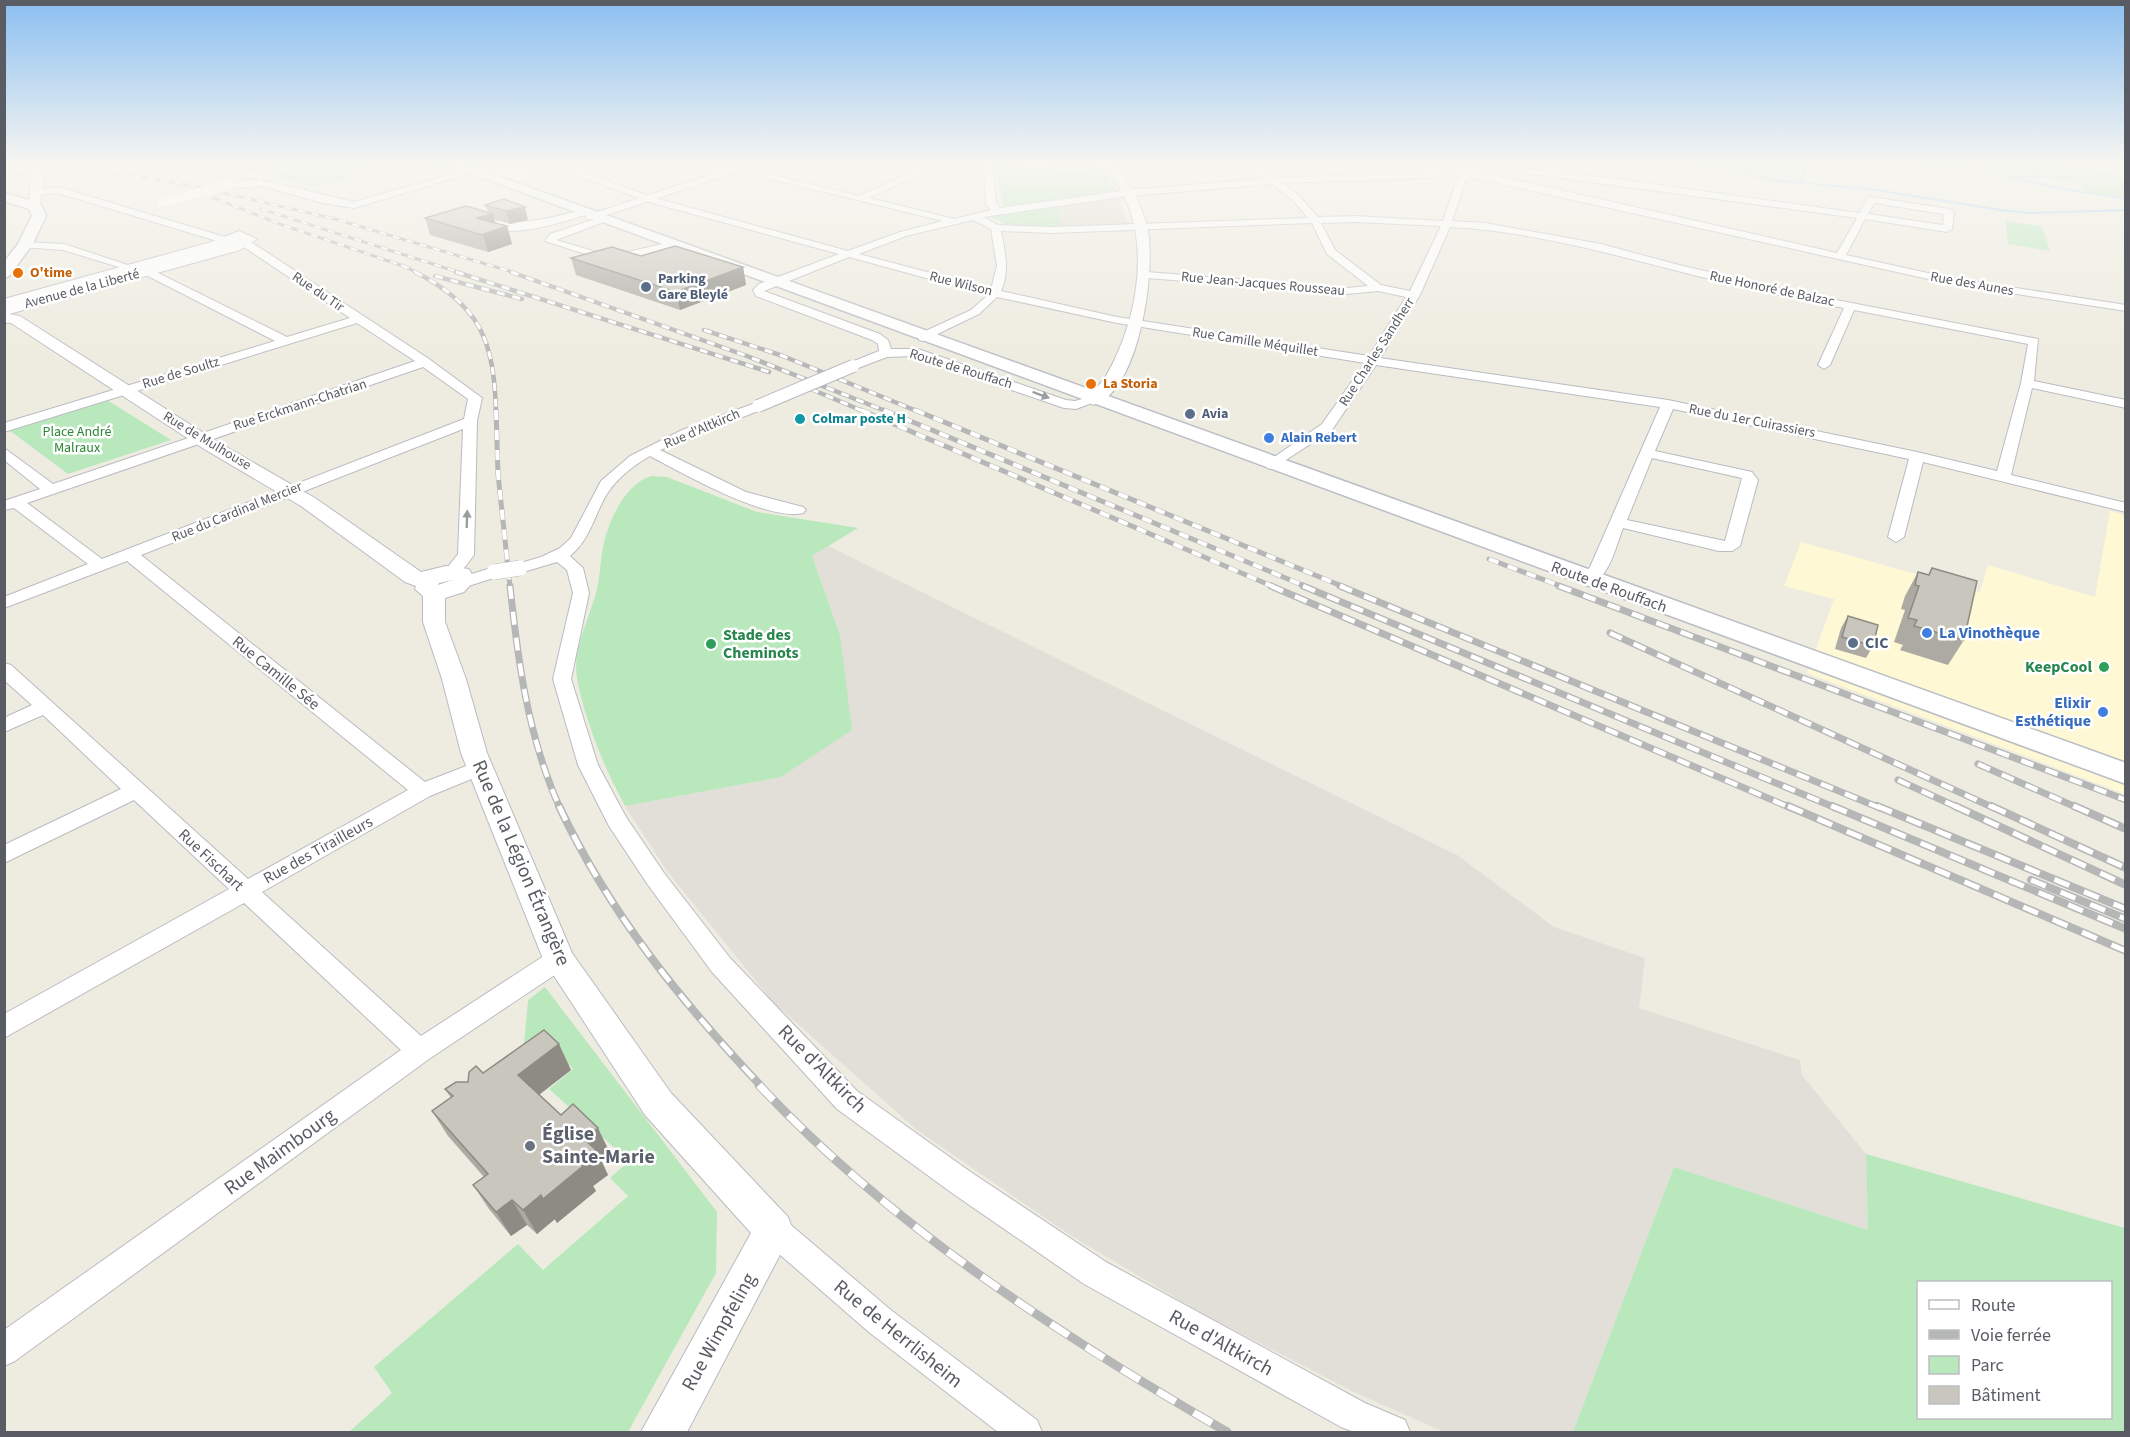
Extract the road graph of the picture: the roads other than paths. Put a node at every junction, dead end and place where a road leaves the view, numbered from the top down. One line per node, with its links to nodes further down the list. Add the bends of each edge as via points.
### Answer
1 (26, 229): 22 (main road)
2 (33, 229): 18 (main road)
3 (185, 229): 16 (street, Rue du Tir)
4 (202, 229): 16 (street, Rue du Tir)
5 (566, 229): 17 (street, via 550,239 609,259)
6 (625, 229): 17 (main road, Route de Rouffach)
7 (759, 229): 19 (street, Rue Wilson)
8 (922, 229): 19 (street)
9 (996, 229): 29 (street, via 1002,266 1000,286)
10 (1141, 229): 25 (street)
11 (1320, 229): 27 (street, via 1331,252)
12 (1444, 229): 30 (street, Rue Charles Sandherr)
13 (1495, 229): 31 (street, Rue Honoré de Balzac, via 1558,237)
14 (1709, 229): 20 (street, Rue des Aunes)
15 (1855, 229): 20 (street)
16 (231, 243): 21 (street, Rue du Tir); 21 (street, Rue du Tir); 23 (street, Avenue de la Liberté); 24 (street, Avenue de la Liberté)
17 (668, 244): 28 (main road, Route de Rouffach)
18 (25, 245): 22 (main road); 23 (street, via 64,247)
19 (848, 254): 28 (street); 29 (street, Rue Wilson)
20 (1840, 257): 32 (street, Rue des Aunes, via 1980,287)
21 (274, 266): 26 (street, Rue du Tir)
22 (7, 268)
23 (132, 268): 33 (street, Avenue de la Liberté)
24 (148, 272): 33 (street, Avenue de la Liberté); 38 (street)
25 (1147, 275): 27 (street, Rue Jean-Jacques Rousseau, via 1347,291); 36 (street)
26 (301, 284): 34 (street, Rue du Tir); 35 (street, Rue du Tir)
27 (1378, 288): 30 (street, Rue Jean-Jacques Rousseau)
28 (769, 289): 37 (main road, Route de Rouffach); 39 (street, Route de Rouffach, via 876,337 885,345)
29 (995, 293): 36 (street, Rue Wilson); 37 (street, via 971,315)
30 (1414, 295): 40 (street, Rue Charles Sandherr)
31 (1850, 306): 42 (street); 43 (street, Rue Honoré de Balzac, via 2034,342)
32 (2126, 308)
33 (5, 310): 44 (street, Rue de Mulhouse)
34 (358, 319): 35 (street, Rue de Soultz); 41 (street, Rue du Tir)
35 (346, 322): 38 (street, Rue de Soultz); 41 (street, Rue du Tir, via 405,360)
36 (1137, 323): 40 (street, Rue Camille Méquillet); 45 (street, via 1122,362)
37 (922, 337): 45 (main road, Route de Rouffach)
38 (285, 341): 44 (street, Rue de Soultz)
39 (885, 353): 45 (street, Route de Rouffach, one-way to 45, via 921,354 1064,404); 51 (street, Rue d'Altkirch, bridge)
40 (1373, 361): 46 (street, Rue du 1er Cuirassiers); 55 (street, Rue Charles Sandherr, via 1327,427)
41 (418, 364): 48 (street, Rue du Tir, via 473,403); 50 (street, Rue Erckmann-Chatrian)
42 (1824, 365)
43 (2027, 383): 47 (street); 56 (street)
44 (125, 391): 49 (street, Rue de Soultz); 50 (street, Rue de Mulhouse)
45 (1094, 400): 55 (main road, Route de Rouffach)
46 (1668, 404): 53 (street); 54 (street, Rue du 1er Cuirassiers)
47 (2126, 404)
48 (470, 422): 58 (street, Rue du Cardinal Mercier); 68 (street, Rue du Tir, one-way to 48, via 466,555)
49 (4, 428)
50 (200, 438): 57 (street, Rue Erckmann-Chatrian); 58 (street, Rue de Mulhouse)
51 (651, 451): 61 (street, via 736,495); 65 (street, Rue d'Altkirch, via 622,467 610,480 575,545)
52 (4, 452): 57 (street)
53 (1647, 453): 62 (street); 62 (street, via 1746,475 1751,480 1732,546)
54 (1917, 456): 56 (street, Rue du 1er Cuirassiers); 63 (street)
55 (1272, 465): 67 (main road, Route de Rouffach)
56 (2004, 476): 60 (street, Rue du 1er Cuirassiers)
57 (51, 490): 59 (street, Rue Erckmann-Chatrian)
58 (289, 491): 64 (street, Rue du Cardinal Mercier); 68 (street, Rue de Mulhouse, via 413,577)
59 (10, 504): 66 (street)
60 (2126, 508)
61 (798, 510)
62 (1617, 522): 67 (street, via 1598,569)
63 (1896, 537)
64 (130, 555): 66 (street, Rue du Cardinal Mercier); 76 (street, Rue Camille Sée)
65 (560, 556): 68 (street, Rue d'Altkirch, bridge); 86 (street, Rue d'Altkirch, via 575,568 581,593 562,679 588,765 612,812 656,879 721,965 847,1100 1095,1273 1353,1415)
66 (101, 566): 69 (street, Rue du Cardinal Mercier)
67 (1588, 580): 74 (main road, Route de Rouffach)
68 (445, 585): 73 (street, Rue de la Légion Étrangère, via 434,622)
69 (4, 603)
70 (4, 669): 71 (street, Rue Fischart)
71 (45, 707): 72 (street); 75 (street, Rue Fischart)
72 (4, 726)
73 (479, 768): 76 (street, Rue des Tirailleurs); 79 (street, Rue de la Légion Étrangère)
74 (2126, 774)
75 (135, 790): 77 (street); 78 (street, Rue Fischart)
76 (423, 791): 78 (street, Rue des Tirailleurs)
77 (4, 855)
78 (244, 891): 80 (street, Rue des Tirailleurs); 81 (street, Rue Fischart)
79 (559, 959): 81 (street, Rue Maimbourg); 82 (street, Rue de la Légion Étrangère, via 658,1104)
80 (4, 1027)
81 (420, 1051): 83 (street, Rue Maimbourg)
82 (774, 1230): 84 (street, Rue Wimpfeling); 85 (street, Rue de Herrlisheim, via 881,1322)
83 (4, 1350)
84 (663, 1432)
85 (1025, 1432)
86 (1393, 1432)

